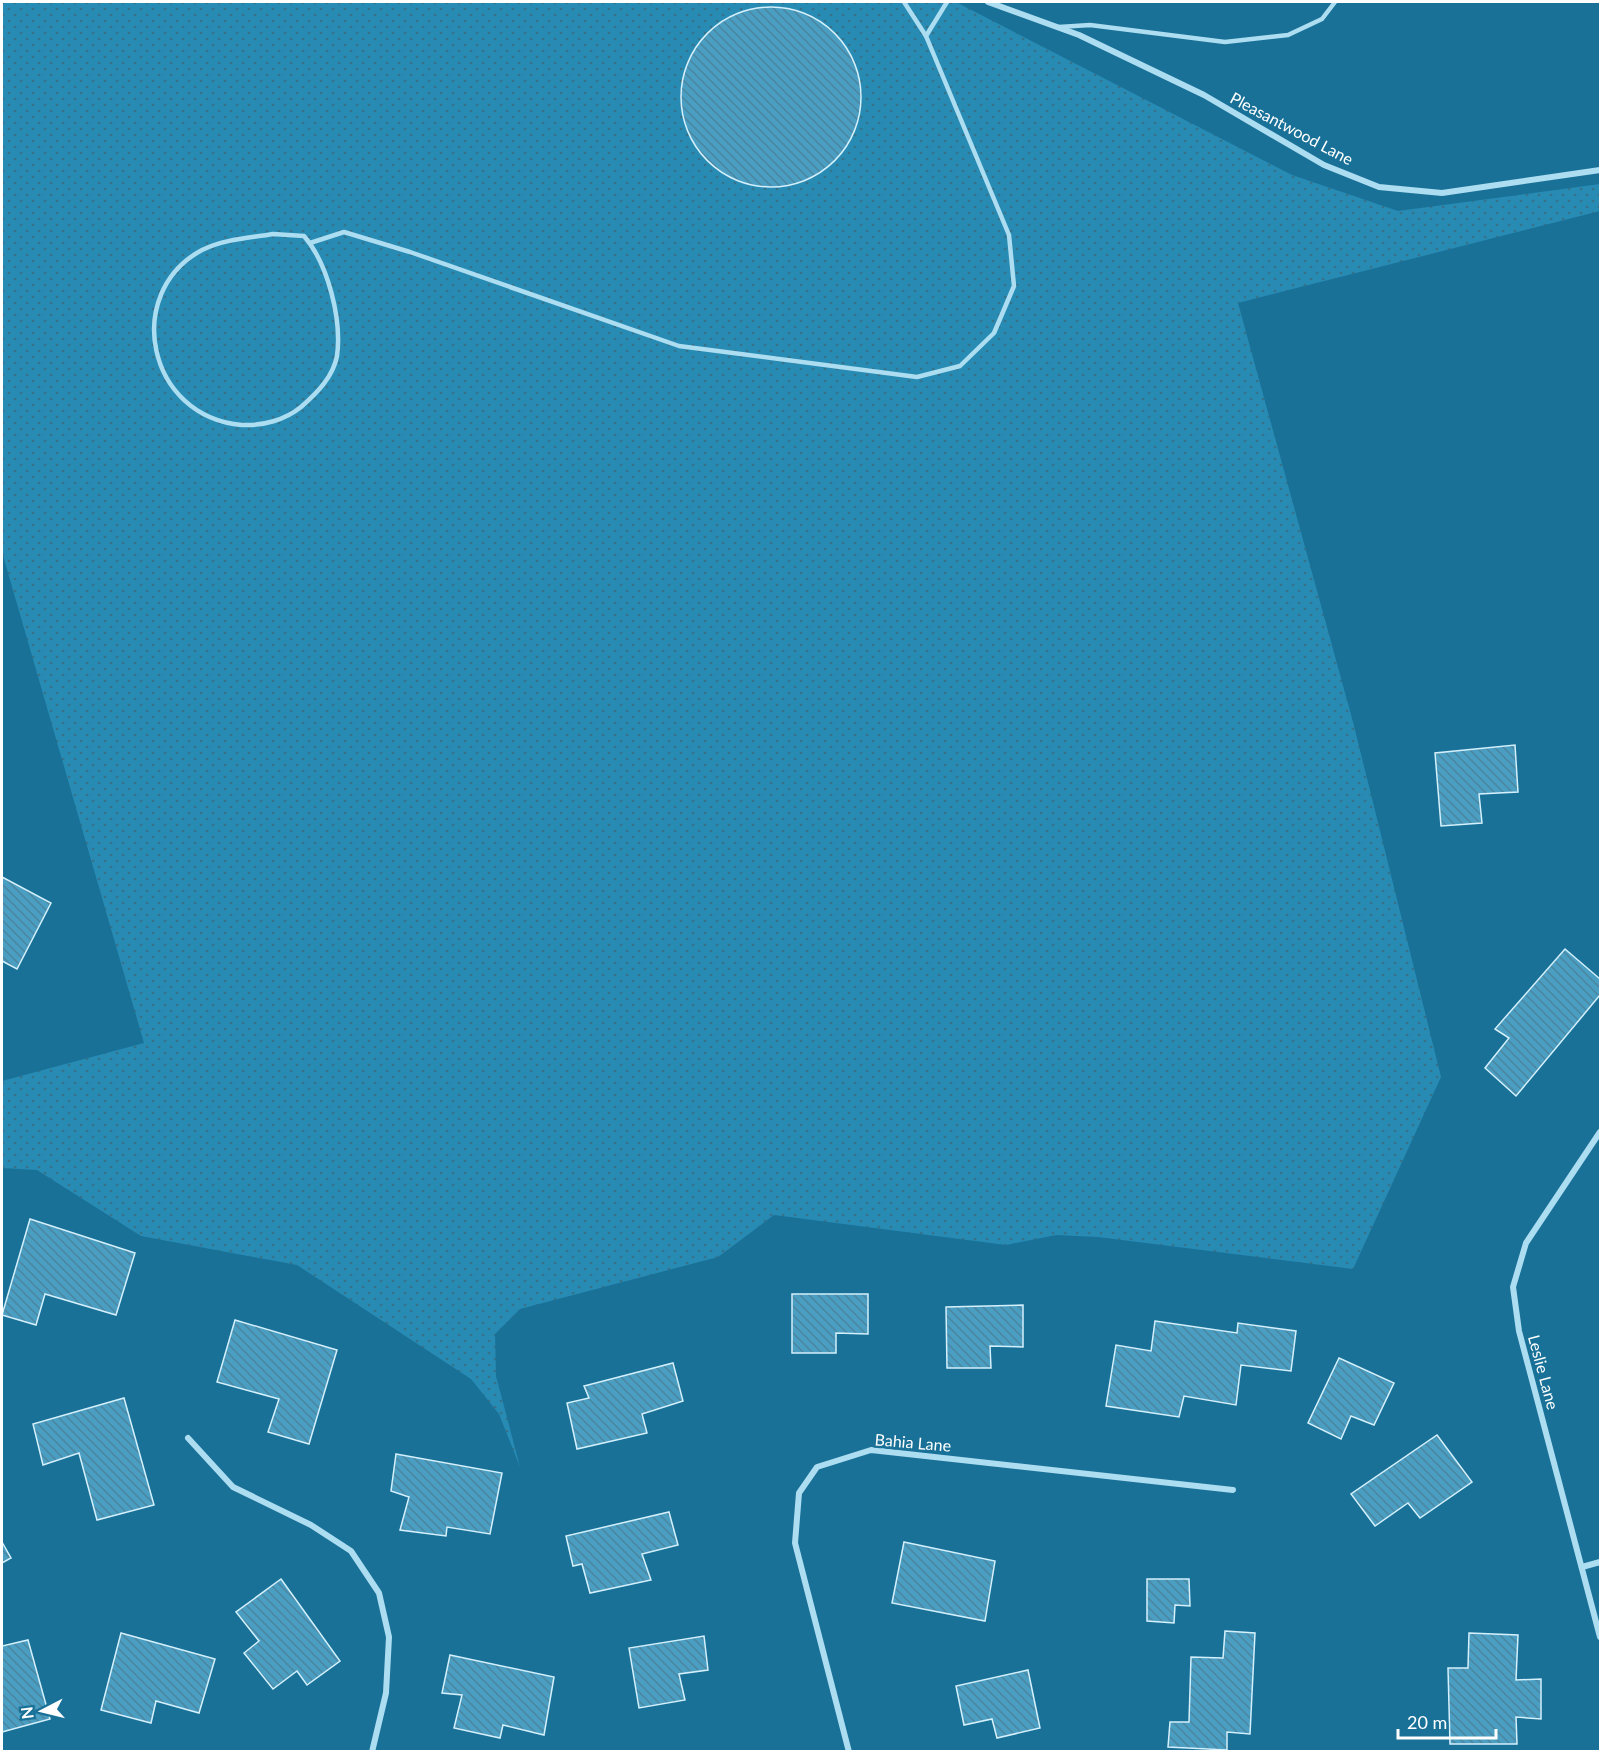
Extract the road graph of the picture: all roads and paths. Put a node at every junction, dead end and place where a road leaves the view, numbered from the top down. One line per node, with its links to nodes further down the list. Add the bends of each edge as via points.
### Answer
1 (904, 2): 6 (lane)
2 (946, 2): 6 (lane)
3 (988, 2): 5 (street, Pleasantwood Lane)
4 (1335, 2): 5 (lane, via 1322,19 1288,35 1225,42 1090,25)
5 (1056, 27): 7 (street, Pleasantwood Lane, via 1204,95 1324,165 1379,187 1442,194)
6 (926, 36): 8 (lane, via 1009,235 1014,286 994,333 960,366 917,377 679,346 344,232)
7 (1600, 170)
8 (310, 243): 8 (lane, via 317,252 339,321 337,358 320,391 293,414 258,426 221,423 189,407 165,379 154,344 157,308 173,275 200,251 216,244 273,234 304,236)
9 (1600, 1132): 13 (street, Leslie Lane, via 1526,1243 1513,1287 1519,1331)
10 (188, 1438): 15 (street, via 233,1488 311,1525 351,1551 379,1593 389,1637 386,1693)
11 (1233, 1490): 16 (street, Bahia Lane, via 871,1450 817,1467 799,1494 795,1543)
12 (1600, 1562): 13 (street)
13 (1582, 1567): 14 (street, Leslie Lane)
14 (1600, 1637)
15 (372, 1752)
16 (849, 1752)

